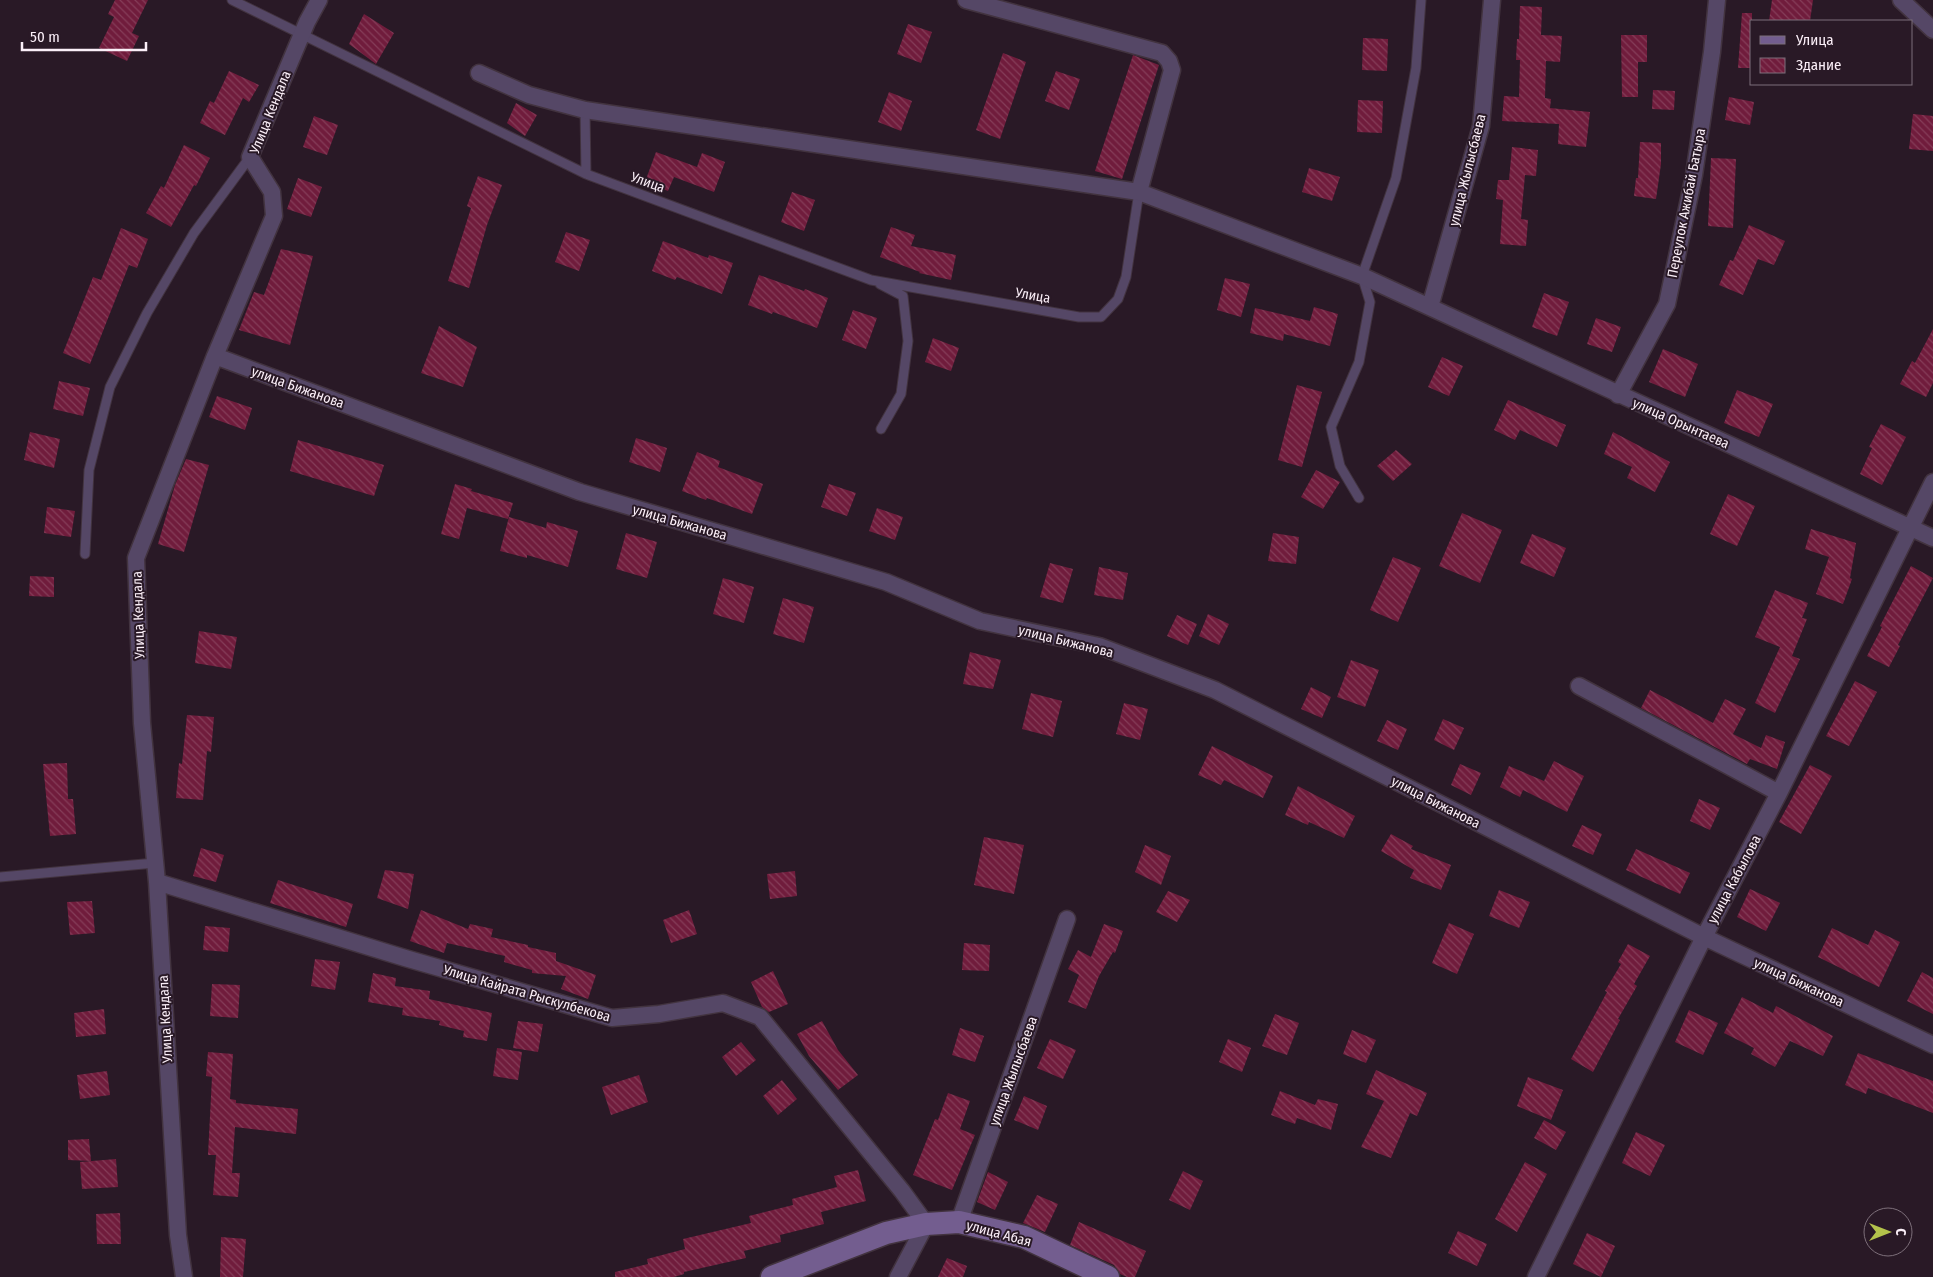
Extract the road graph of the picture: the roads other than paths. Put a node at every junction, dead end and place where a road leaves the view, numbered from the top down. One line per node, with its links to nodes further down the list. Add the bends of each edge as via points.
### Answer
1 (232, 0): 9 (lane, Улица)
2 (319, 0): 9 (street, Улица Кендала)
3 (966, 0): 14 (street, via 1162,53 1172,70)
4 (1421, 0): 15 (lane, via 1416,68 1396,178)
5 (1492, 0): 17 (street, улица Жылысбаева, via 1481,126)
6 (1717, 0): 19 (street, Переулок Ажибай Батыра, via 1694,174 1667,304)
7 (1901, 0): 8 (street)
8 (1933, 30)
9 (302, 34): 12 (street, Улица Кендала); 13 (lane, Улица)
10 (479, 73): 11 (street, улица Орынтаева, via 528,95)
11 (585, 110): 13 (lane); 14 (street, улица Орынтаева)
12 (250, 156): 18 (street, Улица Кендала, via 272,192 274,216); 25 (lane, via 194,233 147,313 110,387 88,470)
13 (586, 174): 16 (lane, Улица)
14 (1139, 192): 15 (street, улица Орынтаева); 16 (lane, Улица, via 1126,277 1118,300 1102,317 1079,317)
15 (1362, 276): 17 (street, улица Орынтаева); 22 (lane, via 1370,302 1360,354 1331,427 1340,466)
16 (871, 280): 20 (lane, via 903,296 908,341 901,394)
17 (1430, 307): 19 (street, улица Орынтаева)
18 (215, 356): 28 (street, Улица Кендала, via 136,558 142,723); 32 (street, улица Бижанова, via 580,492 886,582 980,621 1099,646 1215,690)
19 (1618, 395): 23 (street, улица Орынтаева)
20 (881, 429)
21 (1933, 482): 23 (street, улица Кабылова)
22 (1359, 498)
23 (1911, 528): 24 (street, улица Орынтаева); 27 (street, улица Кабылова)
24 (1933, 538)
25 (85, 554)
26 (1579, 686): 27 (street)
27 (1779, 793): 32 (street, улица Кабылова)
28 (155, 863): 29 (lane); 30 (street, Улица Кендала)
29 (0, 877)
30 (157, 882): 35 (street, Улица Кайрата Рыскулбекова, via 612,1018 723,1003 760,1017); 36 (street, Улица Кендала, via 178,1234)
31 (1067, 919): 34 (street, улица Жылысбаева)
32 (1704, 937): 33 (street, улица Бижанова); 40 (street, улица Кабылова)
33 (1933, 1045)
34 (960, 1222): 35 (street, улица Абая); 39 (street, улица Абая, via 1024,1237)
35 (926, 1224): 37 (street, улица Абая, via 886,1233); 38 (street)
36 (184, 1277)
37 (772, 1277)
38 (898, 1277)
39 (1108, 1277)
40 (1536, 1277)

